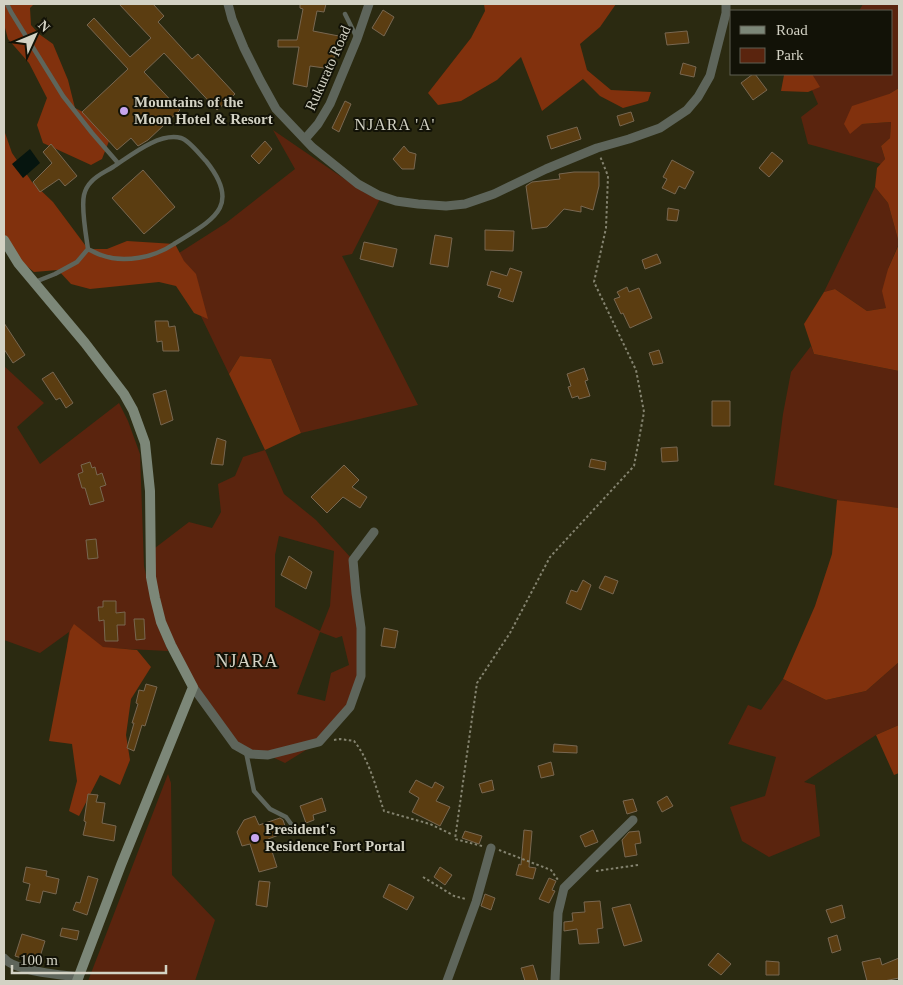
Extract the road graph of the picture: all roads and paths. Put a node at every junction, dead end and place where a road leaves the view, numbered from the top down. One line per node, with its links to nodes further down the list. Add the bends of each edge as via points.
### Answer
1 (7, 4): 9 (lane, via 63,96)
2 (228, 4): 7 (street, via 244,48 276,109)
3 (369, 4): 6 (street, Rukurato Road)
4 (726, 4): 8 (street, via 710,76 698,97 660,128)
5 (345, 14): 6 (lane)
6 (357, 39): 7 (street, Rukurato Road, via 330,104)
7 (305, 139): 8 (street, via 358,184 378,195 446,206 465,204 494,194)
8 (597, 148): 20 (path, via 608,176 606,228 594,282 636,370 644,412 634,466 550,557 510,633 477,683 455,840)
9 (118, 163): 11 (lane, via 89,183 84,195); 11 (lane, via 159,140 184,138 207,163 222,187 219,211 201,227 155,254 117,259)
10 (4, 240): 12 (main road)
11 (88, 249): 12 (lane, via 76,262)
12 (34, 282): 14 (main road, via 124,394 140,428 145,442 150,491 151,577 155,598 161,622)
13 (374, 532): 15 (street, via 352,560 362,628 361,676 350,707)
14 (193, 687): 16 (street, via 236,745); 27 (main road)
15 (319, 742): 16 (street, via 268,755); 19 (path, via 354,741 384,811 430,824)
16 (246, 751): 18 (lane, via 254,791 270,809 286,816)
17 (633, 820): 24 (street)
18 (294, 828)
19 (451, 834)
20 (491, 848): 24 (path, via 551,870); 25 (street)
21 (638, 865): 22 (path)
22 (595, 871)
23 (423, 877): 25 (path, via 454,896)
24 (564, 888): 29 (street, via 558,913)
25 (476, 902): 28 (street)
26 (4, 958): 27 (street, via 18,967)
27 (78, 979)
28 (447, 981)
29 (555, 981)

